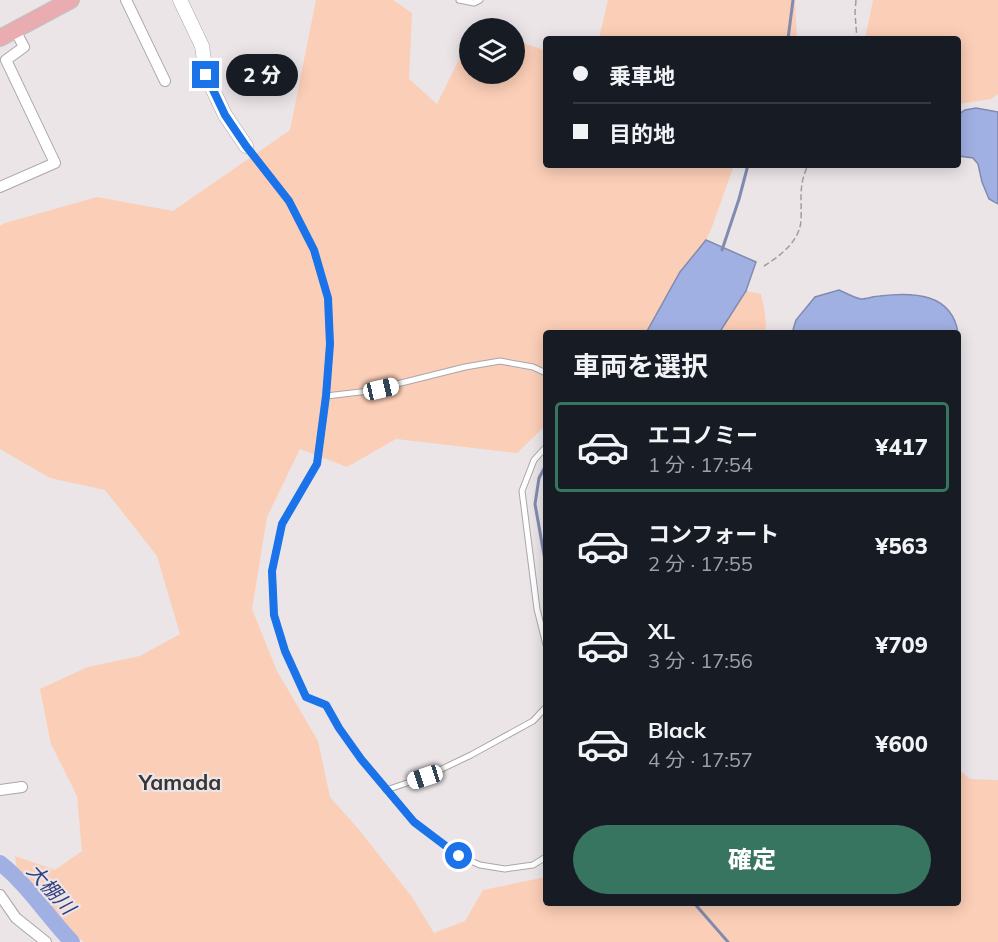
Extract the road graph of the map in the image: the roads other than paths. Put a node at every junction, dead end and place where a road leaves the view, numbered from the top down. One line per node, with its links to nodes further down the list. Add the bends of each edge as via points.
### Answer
1 (71, 0): 6 (main road)
2 (126, 0): 7 (street)
3 (180, 0): 8 (street, via 202,46 206,75 225,115)
4 (459, 0): 5 (lane)
5 (480, 0)
6 (7, 34): 9 (street, via 24,47 6,60 55,163)
7 (165, 81)
8 (246, 146): 11 (lane, via 289,201 314,250 328,298)
9 (0, 187)
10 (543, 372): 11 (lane, via 500,361 369,391)
11 (326, 396): 17 (lane, via 317,464 282,524 272,571 274,615 306,697 326,705)
12 (543, 450): 13 (lane, via 534,460 522,491)
13 (543, 633)
14 (543, 710): 17 (lane, via 533,721 471,755)
15 (22, 787): 16 (street)
16 (0, 790)
17 (386, 790): 18 (lane, via 414,822 459,856 480,866 505,869)
18 (543, 859)
19 (0, 895): 20 (street, via 16,918)
20 (46, 942)

